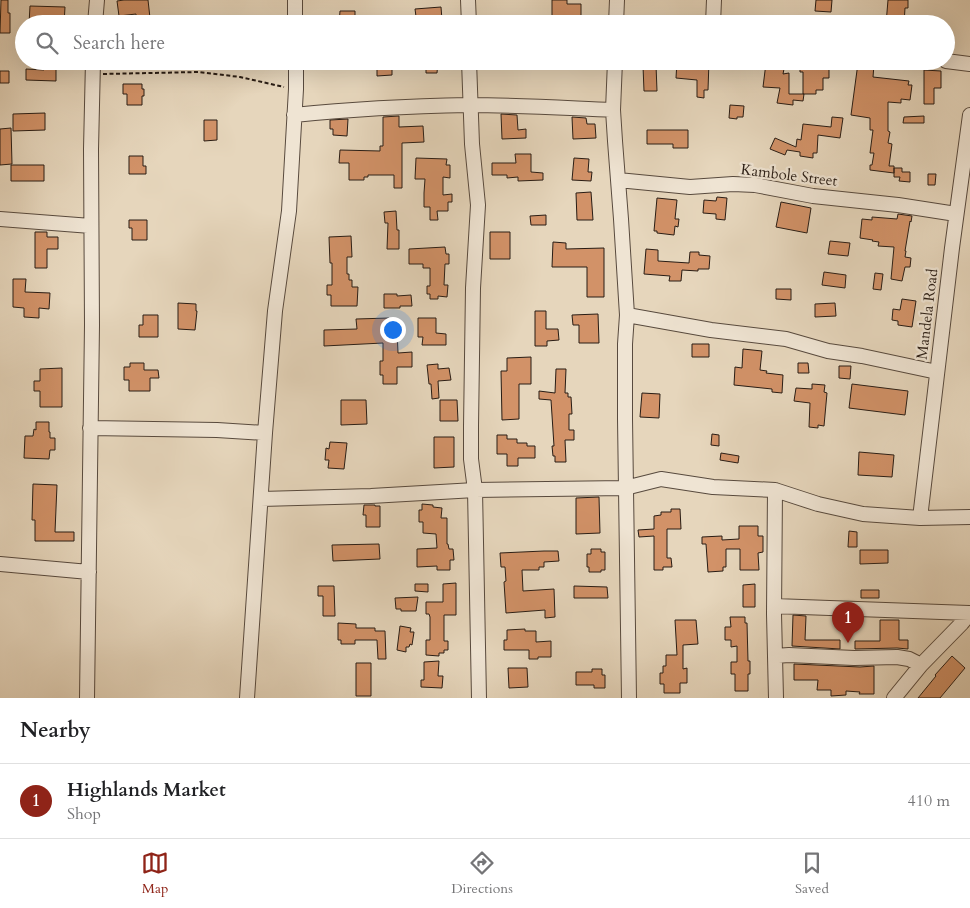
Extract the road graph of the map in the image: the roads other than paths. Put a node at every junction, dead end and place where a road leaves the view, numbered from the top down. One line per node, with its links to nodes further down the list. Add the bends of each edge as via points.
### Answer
1 (96, 0): 6 (street)
2 (296, 0): 7 (street)
3 (468, 0): 8 (street)
4 (617, 0): 9 (street)
5 (714, 0): 10 (street)
6 (95, 15)
7 (295, 15)
8 (469, 15)
9 (616, 15)
10 (713, 15)
11 (955, 62): 12 (street)
12 (970, 64)
13 (93, 70): 24 (street)
14 (296, 70): 20 (street)
15 (470, 70): 17 (street)
16 (615, 70): 18 (street)
17 (470, 105): 18 (street); 20 (street); 30 (street, via 478,205 471,426)
18 (613, 110): 21 (street)
19 (970, 114): 22 (street, Mandela Road)
20 (294, 115): 28 (street, via 289,211 275,311)
21 (618, 180): 22 (street, Kambole Street, via 690,187 755,185 813,196); 25 (street)
22 (956, 214): 26 (street, Mandela Road)
23 (0, 219): 24 (street)
24 (91, 226): 27 (street)
25 (627, 315): 26 (street, via 786,339 828,351); 29 (street)
26 (937, 372): 34 (street, Mandela Road)
27 (90, 428): 28 (street); 36 (street)
28 (265, 433): 32 (street)
29 (625, 488): 30 (street); 31 (street, via 661,480); 44 (street)
30 (475, 490): 32 (street); 43 (street)
31 (775, 490): 34 (street, via 863,514); 37 (street)
32 (261, 499): 42 (street)
33 (970, 517): 34 (street)
34 (920, 518)
35 (0, 564): 36 (street)
36 (89, 572): 41 (street)
37 (774, 606): 38 (street); 39 (street)
38 (970, 613): 40 (street)
39 (775, 656): 40 (street, via 897,657); 45 (street)
40 (922, 665): 46 (street)
41 (87, 698)
42 (247, 698)
43 (479, 698)
44 (629, 698)
45 (776, 698)
46 (894, 698)

